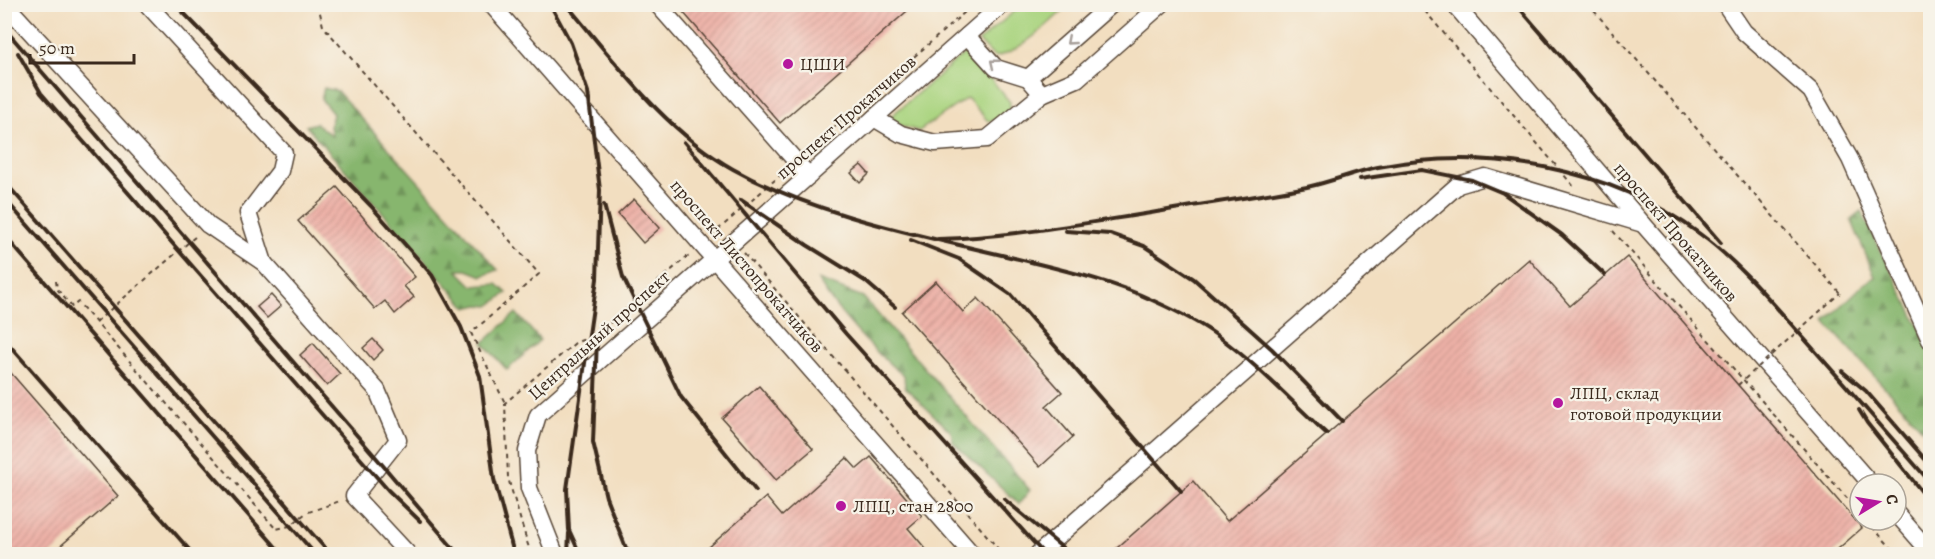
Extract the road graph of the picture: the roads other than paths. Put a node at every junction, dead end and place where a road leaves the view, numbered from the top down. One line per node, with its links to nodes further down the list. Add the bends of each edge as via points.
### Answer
1 (5, 4): 17 (street, via 208,225)
2 (147, 4): 17 (street, via 284,153 280,171 248,213)
3 (491, 4): 16 (street, проспект Листопрокатчиков)
4 (657, 4): 14 (street)
5 (1003, 4): 10 (street, проспект Прокатчиков)
6 (1112, 4): 11 (street, one-way to 11)
7 (1162, 4): 12 (street, via 1077,80)
8 (1454, 4): 15 (street, проспект Прокатчиков)
9 (1725, 4): 18 (street, via 1744,32 1811,91 1850,159)
10 (967, 36): 11 (street, one-way to 10, via 996,68); 13 (street, проспект Прокатчиков)
11 (1028, 78): 12 (street)
12 (1042, 94): 13 (street, via 987,139 935,143 901,134)
13 (874, 118): 14 (street, проспект Прокатчиков)
14 (809, 176): 16 (street, проспект Прокатчиков)
15 (1643, 224): 19 (street, проспект Прокатчиков); 25 (street, via 1485,177 1458,185)
16 (714, 259): 23 (street, Центральный проспект, via 538,415 527,451 529,488); 24 (street, проспект Листопрокатчиков)
17 (264, 263): 22 (street, via 377,390 398,440 354,496)
18 (1930, 340)
19 (1860, 472)
20 (1908, 527): 21 (street)
21 (1930, 552)
22 (408, 555)
23 (555, 555)
24 (972, 555)
25 (1038, 555)

